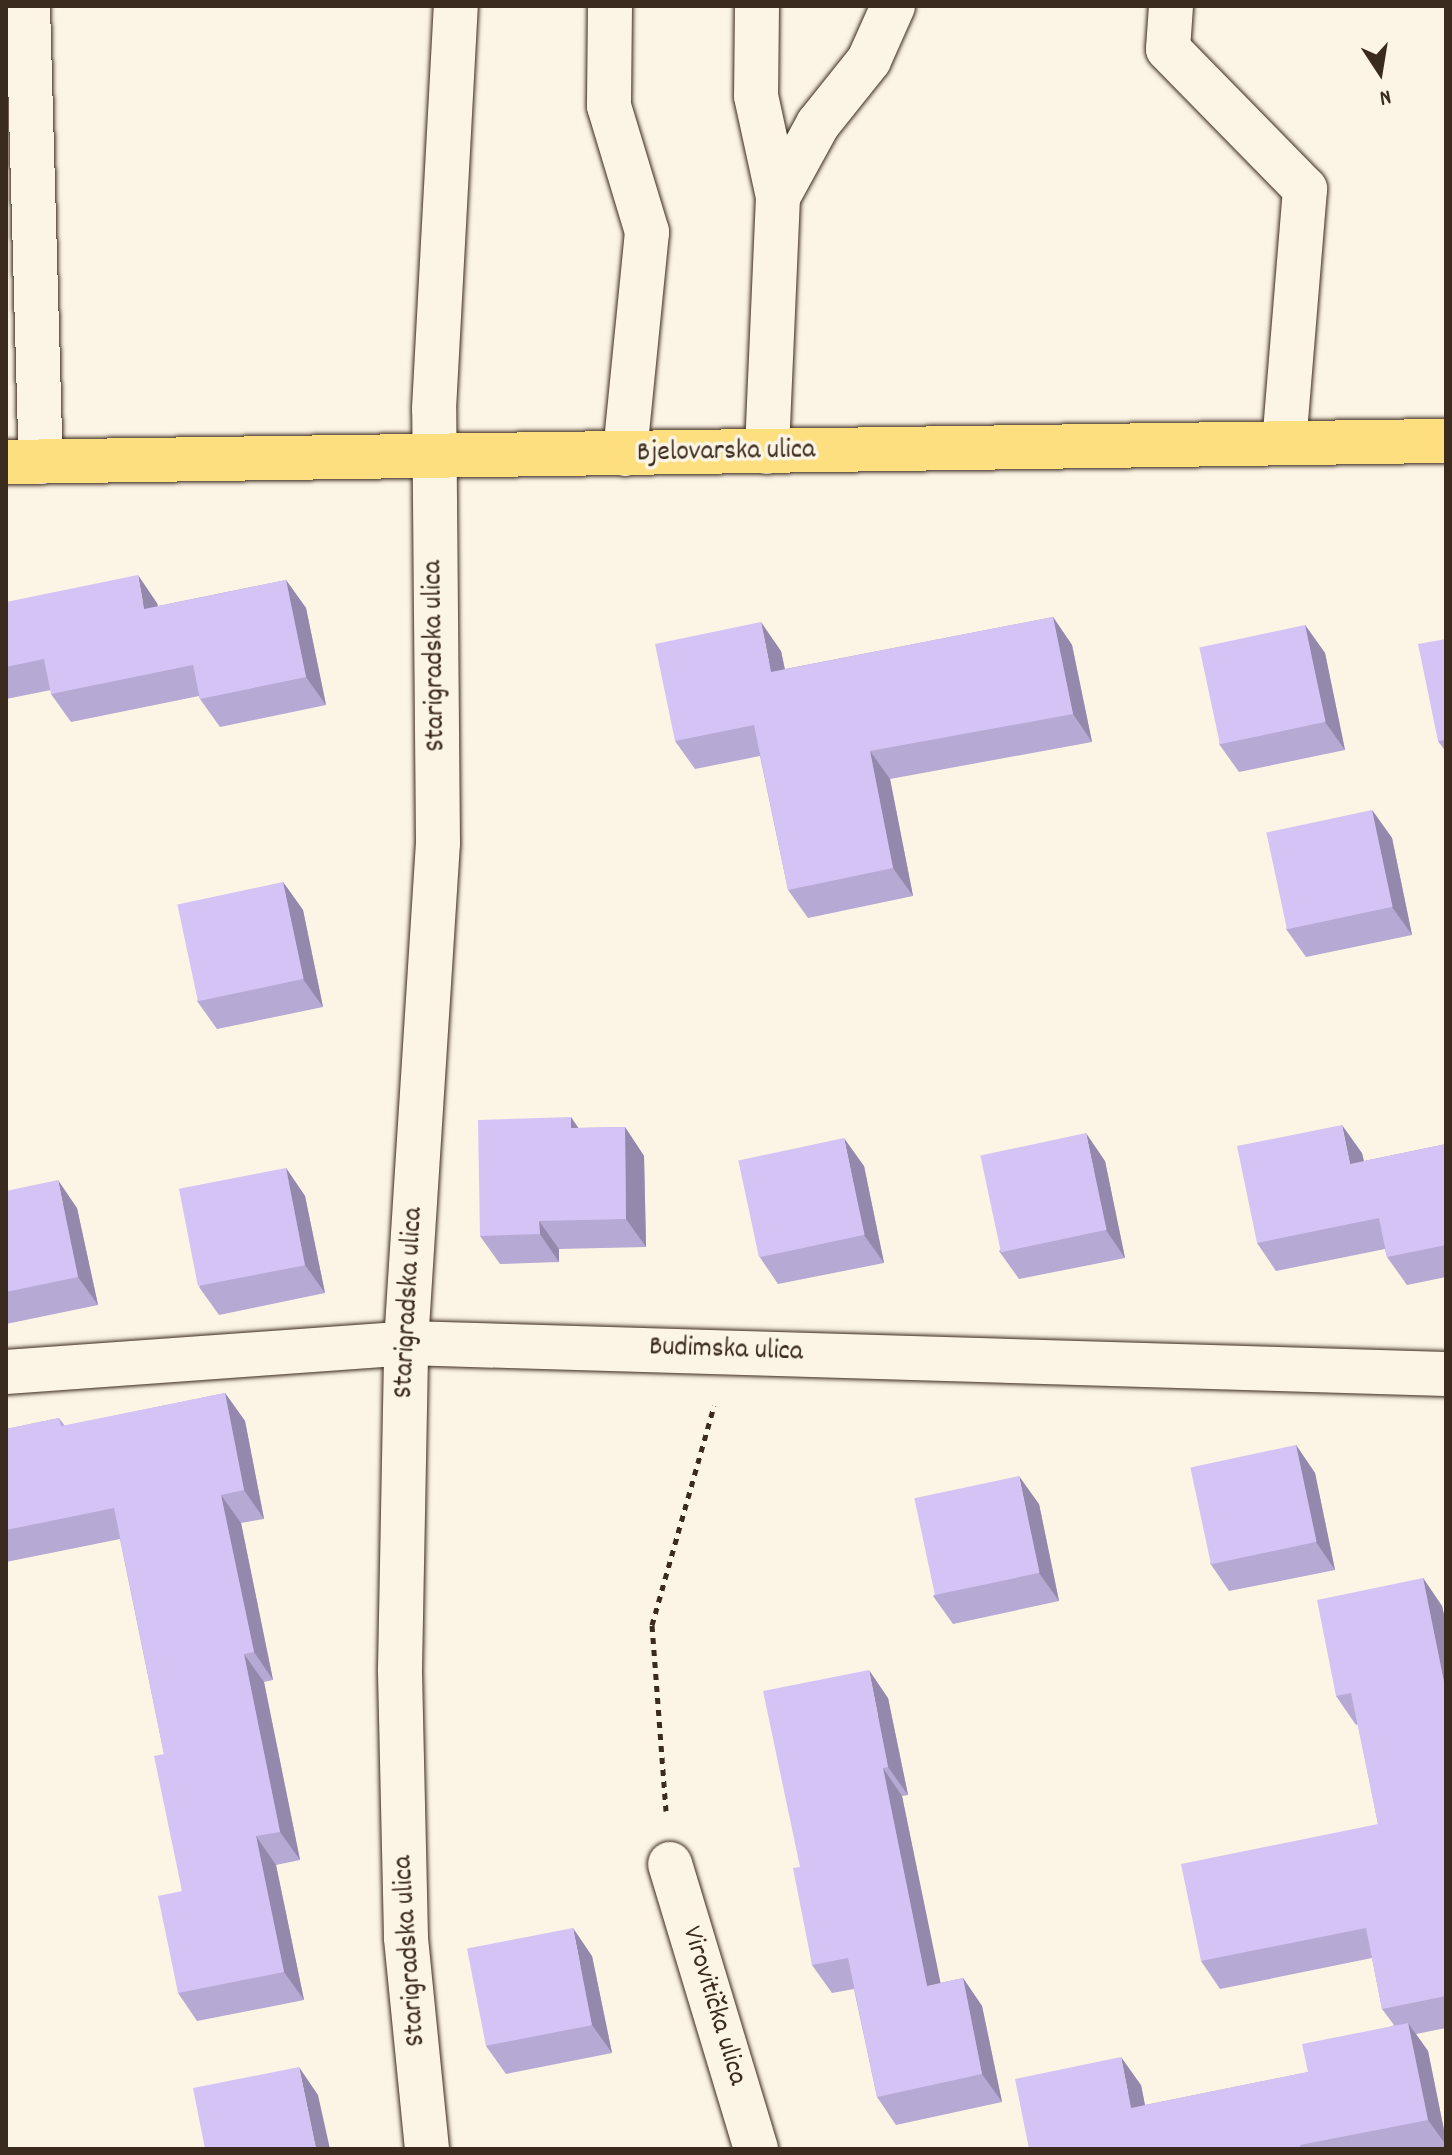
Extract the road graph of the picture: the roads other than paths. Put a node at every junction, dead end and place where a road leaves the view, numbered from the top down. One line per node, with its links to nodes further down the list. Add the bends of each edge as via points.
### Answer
1 (28, 6): 7 (street)
2 (456, 6): 13 (street, Starigradska ulica)
3 (610, 6): 12 (street, via 609,106 647,232)
4 (757, 6): 8 (street, via 756,96)
5 (893, 6): 8 (street, via 869,60 818,124)
6 (1171, 6): 10 (street, via 1168,49 1305,189)
7 (18, 110): 14 (street)
8 (778, 197): 11 (street)
9 (1446, 441): 10 (main road, Bjelovarska ulica)
10 (1284, 442): 11 (main road, Bjelovarska ulica)
11 (767, 452): 12 (main road, Bjelovarska ulica)
12 (625, 454): 13 (main road, Bjelovarska ulica)
13 (433, 457): 14 (main road, Bjelovarska ulica); 15 (street, Starigradska ulica, via 438,843)
14 (24, 462)
15 (406, 1343): 16 (street, Budimska ulica); 17 (street, Budimska ulica); 19 (street, Starigradska ulica, via 400,1669 406,1937)
16 (6, 1372)
17 (1446, 1374)
18 (670, 1864): 20 (street, Virovitička ulica)
19 (427, 2149)
20 (756, 2149)

